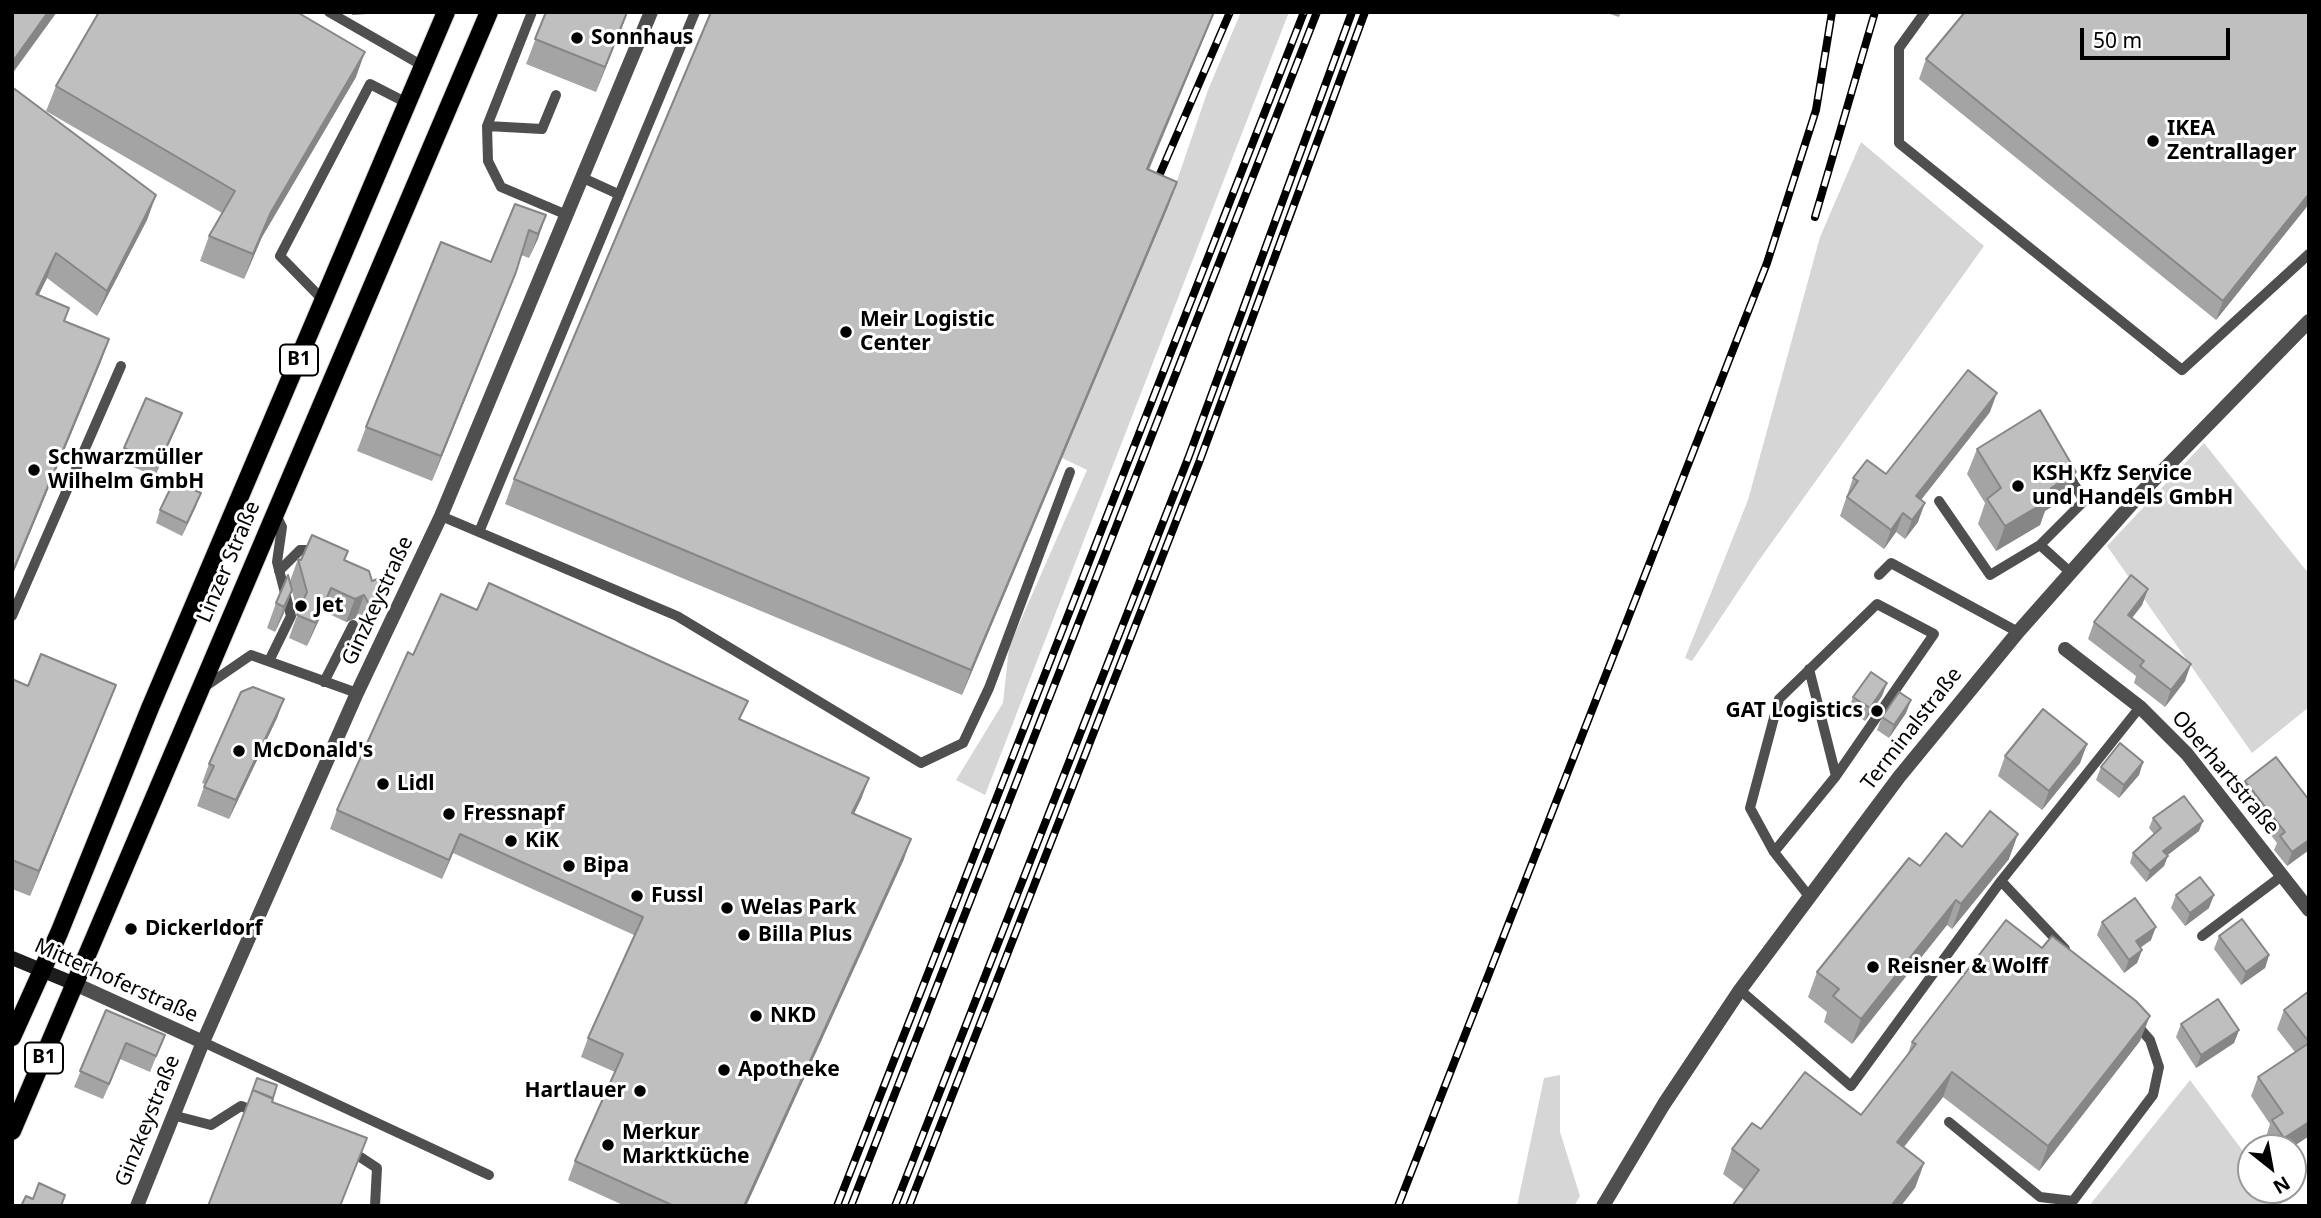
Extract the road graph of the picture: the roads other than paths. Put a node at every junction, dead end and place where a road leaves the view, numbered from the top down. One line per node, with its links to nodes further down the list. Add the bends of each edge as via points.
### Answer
1 (329, 12): 8 (lane)
2 (446, 12): 8 (main road, Linzer Straße / B1)
3 (489, 12): 22 (main road, Linzer Straße / B1)
4 (532, 12): 11 (lane)
5 (651, 12): 12 (street, Ginzkeystraße)
6 (695, 12): 13 (lane)
7 (1925, 12): 15 (lane, via 1899,48 1899,143 2182,370)
8 (423, 66): 10 (main road, Linzer Straße / B1)
9 (556, 95): 11 (lane, via 542,129)
10 (407, 103): 16 (main road, Linzer Straße / B1); 16 (lane, via 370,83 280,256)
11 (487, 126): 14 (lane, via 488,161 500,187)
12 (583, 178): 13 (lane); 14 (street, Ginzkeystraße)
13 (618, 194): 24 (lane)
14 (568, 215): 23 (street, Ginzkeystraße)
15 (2309, 254)
16 (324, 301): 49 (main road, Linzer Straße / B1)
17 (2309, 321): 28 (street, Terminalstraße)
18 (121, 366): 30 (lane)
19 (2058, 457): 25 (lane, via 2084,501)
20 (1070, 472): 24 (lane, via 989,688 963,743 921,763 677,616)
21 (1938, 501): 25 (lane, via 1990,575)
22 (275, 512): 27 (lane, via 282,527); 37 (main road, Linzer Straße / B1)
23 (441, 516): 24 (lane); 38 (street, Ginzkeystraße)
24 (479, 532)
25 (2040, 545): 28 (lane)
26 (325, 555): 27 (lane, via 314,549 300,550)
27 (279, 571): 34 (lane, via 291,616)
28 (2070, 572): 32 (street, Terminalstraße)
29 (1879, 575): 32 (lane, via 1891,563)
30 (12, 616)
31 (353, 625): 36 (lane)
32 (2018, 632): 44 (street, Terminalstraße)
33 (2065, 649): 39 (street, Oberhartstraße)
34 (269, 661): 36 (lane); 37 (lane, via 251,655)
35 (1809, 670): 40 (lane); 40 (lane, via 1877,604 1934,634); 41 (lane, via 1779,699 1750,808)
36 (324, 682): 38 (lane)
37 (200, 690): 50 (main road, Linzer Straße / B1)
38 (357, 693): 54 (street, Ginzkeystraße)
39 (2140, 707): 42 (street, Oberhartstraße, via 2187,754); 43 (lane)
40 (1836, 776): 41 (lane)
41 (1774, 852): 44 (lane)
42 (2283, 875): 45 (street, Oberhartstraße); 46 (lane)
43 (2001, 881): 48 (lane); 51 (lane, via 1851,1086)
44 (1808, 895): 51 (street, Terminalstraße)
45 (2309, 910)
46 (2202, 936)
47 (12, 958): 49 (main road, Mitterhoferstraße)
48 (2076, 960)
49 (42, 970): 50 (main road, Mitterhoferstraße); 53 (main road, Linzer Straße / B1)
50 (75, 984): 54 (street, Mitterhoferstraße); 58 (main road, Linzer Straße / B1)
51 (1740, 990): 63 (street, Terminalstraße)
52 (2132, 1020): 57 (lane, via 2150,1040 2159,1067 2153,1095 2073,1201 2040,1197)
53 (12, 1037)
54 (203, 1042): 55 (street, Ginzkeystraße); 60 (lane)
55 (172, 1115): 56 (lane, via 211,1125 241,1106); 61 (street, Ginzkeystraße)
56 (266, 1116)
57 (1949, 1122)
58 (12, 1131)
59 (339, 1147): 62 (lane, via 377,1168)
60 (489, 1175)
61 (137, 1206)
62 (375, 1206)
63 (1603, 1206)

